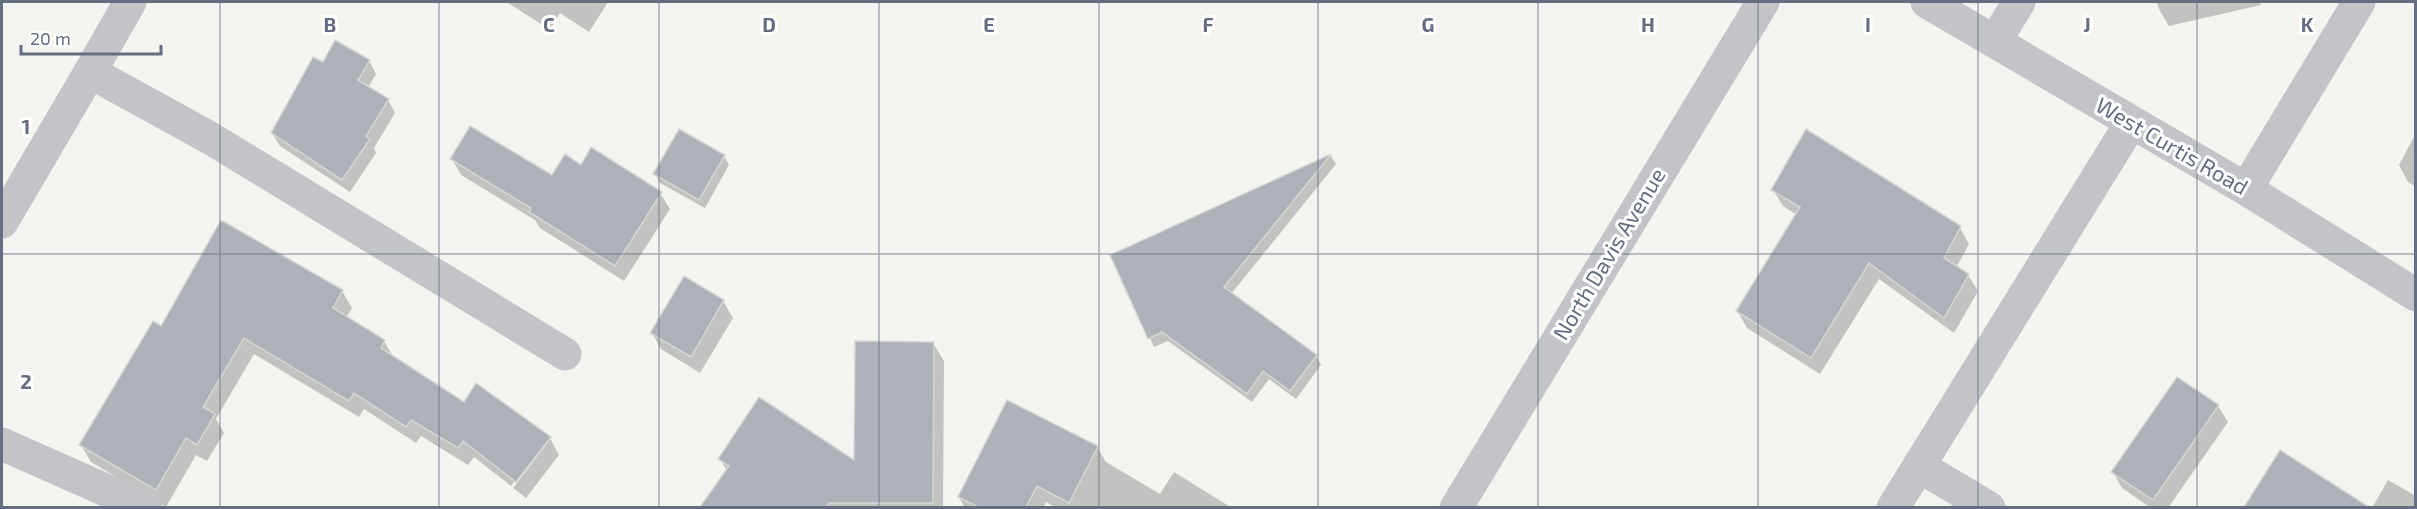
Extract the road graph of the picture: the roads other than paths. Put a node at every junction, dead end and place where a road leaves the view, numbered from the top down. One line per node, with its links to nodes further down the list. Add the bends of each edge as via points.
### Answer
1 (130, 2): 7 (street)
2 (1763, 2): 16 (street, North Davis Avenue)
3 (1926, 2): 6 (street, West Curtis Road)
4 (2019, 2): 6 (street)
5 (2359, 2): 9 (street)
6 (1995, 41): 8 (street, West Curtis Road)
7 (90, 72): 10 (street); 12 (street, via 210,138)
8 (2131, 123): 9 (street, West Curtis Road); 14 (street)
9 (2246, 189): 11 (street, West Curtis Road)
10 (2, 222)
11 (2415, 294)
12 (565, 354)
13 (2, 444): 15 (street)
14 (1919, 466): 17 (street); 18 (street)
15 (146, 507)
16 (1456, 507)
17 (1893, 507)
18 (1989, 507)

